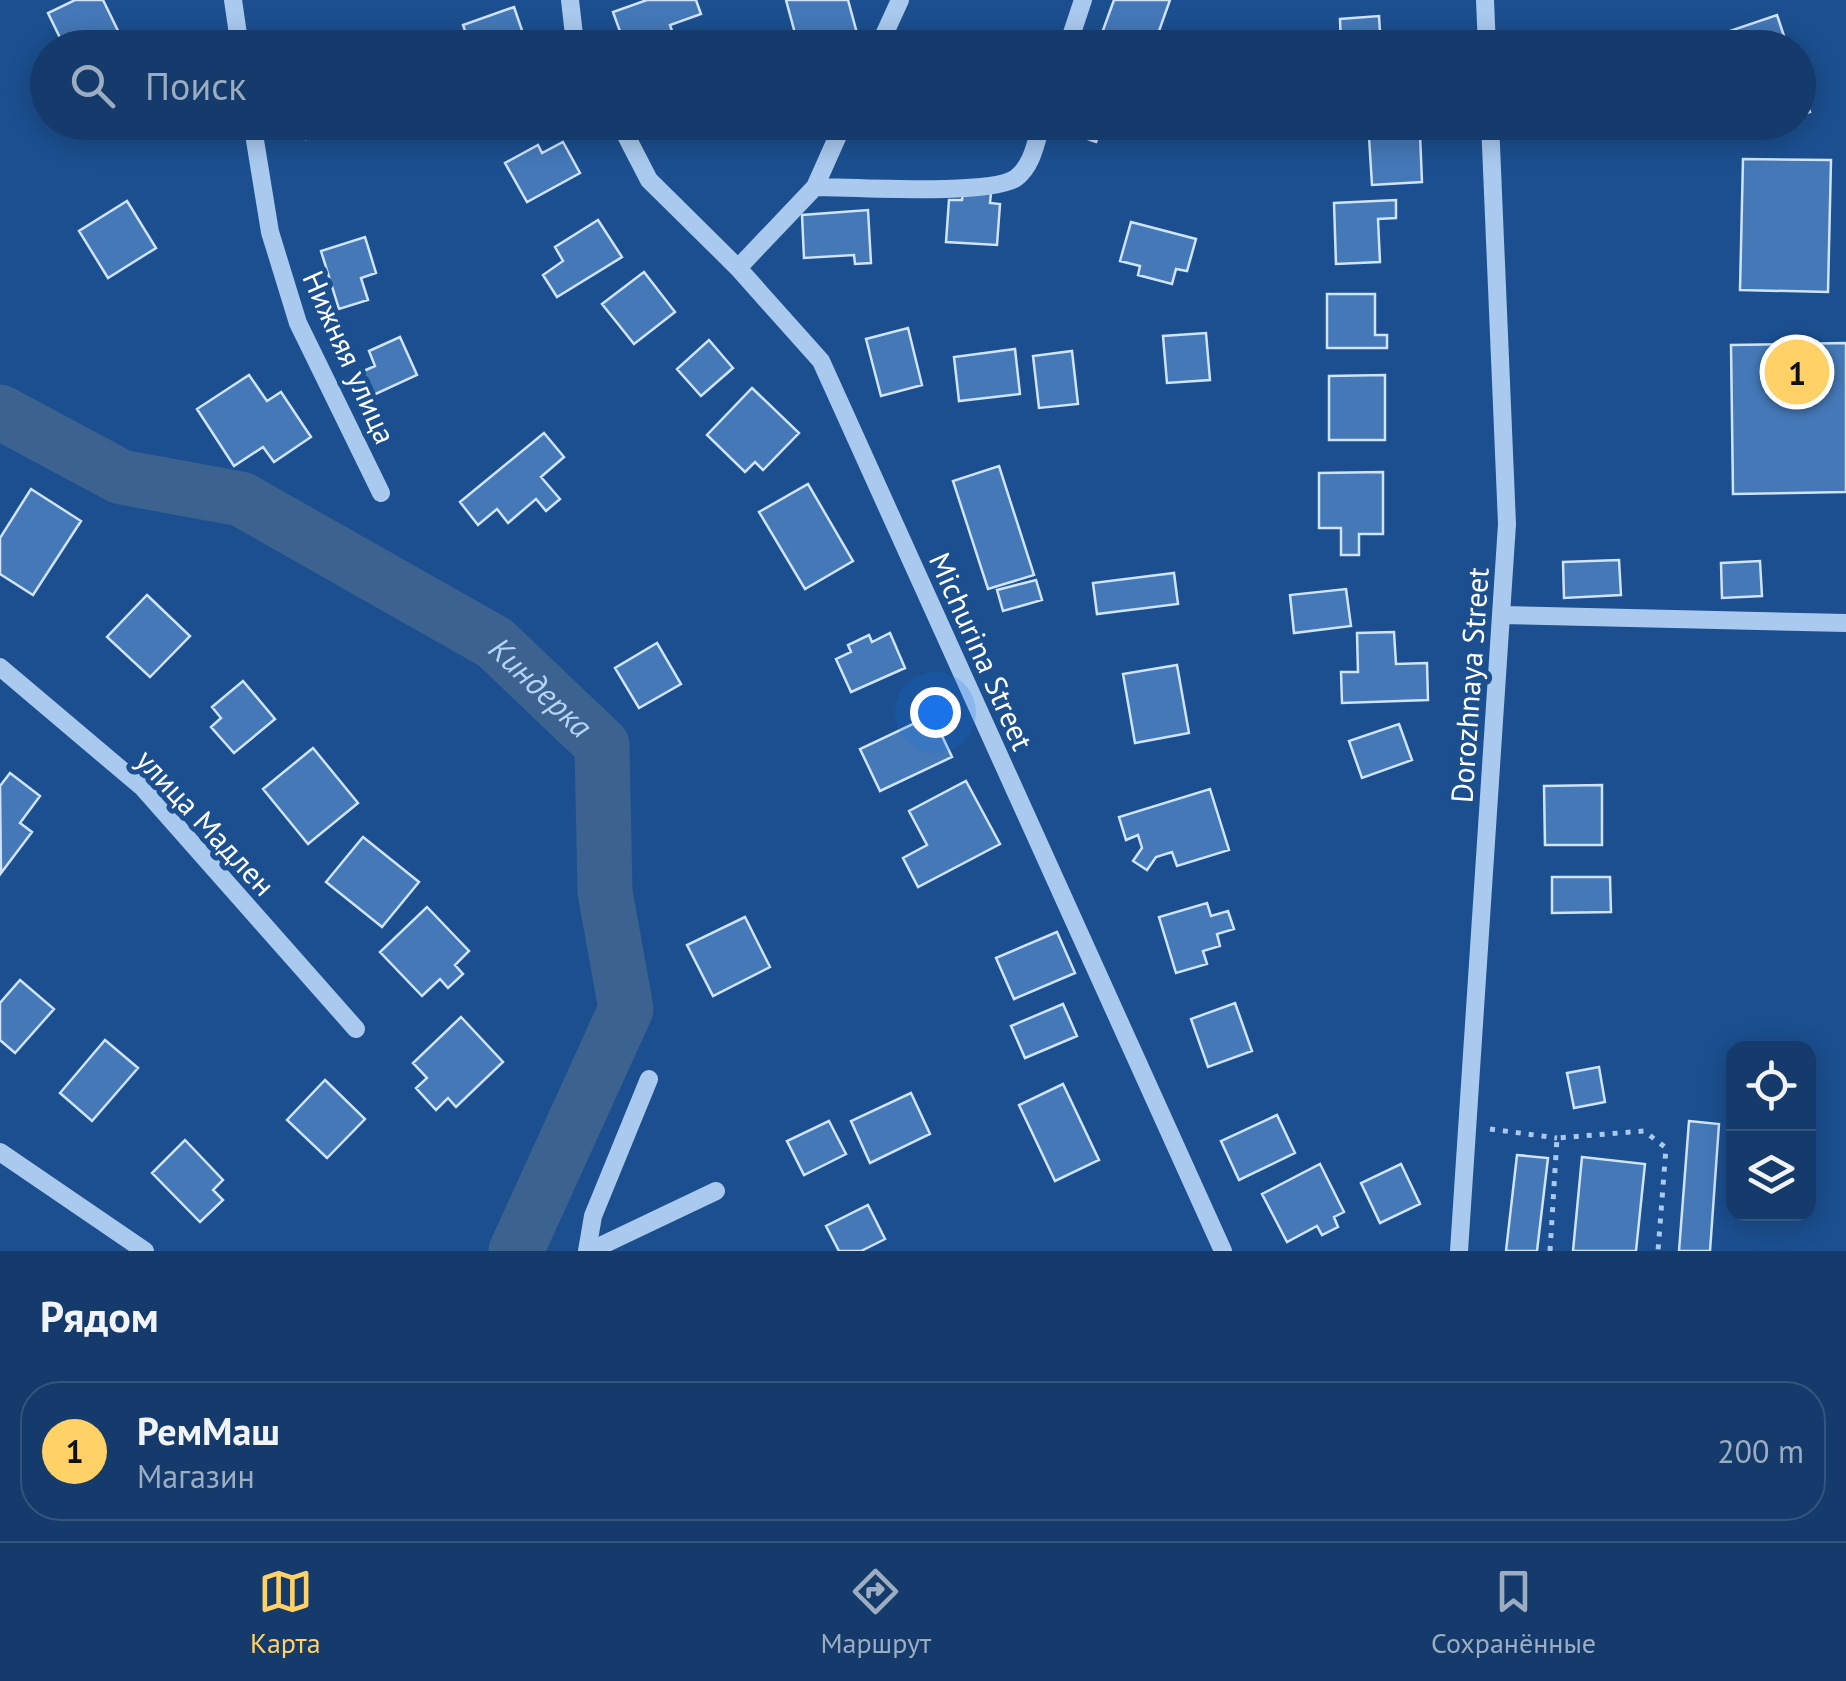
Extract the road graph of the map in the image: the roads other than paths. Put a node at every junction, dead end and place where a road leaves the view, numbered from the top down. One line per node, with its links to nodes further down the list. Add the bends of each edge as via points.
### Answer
1 (233, 0): 6 (street)
2 (570, 0): 7 (street)
3 (900, 0): 8 (street)
4 (1083, 0): 9 (street)
5 (1485, 0): 10 (street)
6 (237, 30)
7 (573, 30)
8 (886, 30)
9 (1073, 30)
10 (1486, 30)
11 (255, 140): 18 (street, Нижняя улица, via 270,232 298,323)
12 (628, 140): 17 (street, Michurina Street, via 649,180)
13 (836, 140): 16 (street)
14 (1036, 140): 16 (street, via 1026,169 1012,182 927,189)
15 (1491, 140): 19 (street, Dorozhnaya Street, via 1507,524)
16 (815, 186): 17 (street)
17 (738, 268): 28 (street, Michurina Street, via 822,361)
18 (381, 494)
19 (1501, 615): 20 (street); 29 (street, Dorozhnaya Street)
20 (1846, 623)
21 (0, 667): 22 (street, улица Мадлен, via 143,788)
22 (356, 1029)
23 (649, 1079): 27 (street, via 592,1216)
24 (0, 1152): 26 (street)
25 (716, 1191): 27 (street)
26 (145, 1251)
27 (588, 1251)
28 (1223, 1251)
29 (1459, 1251)

